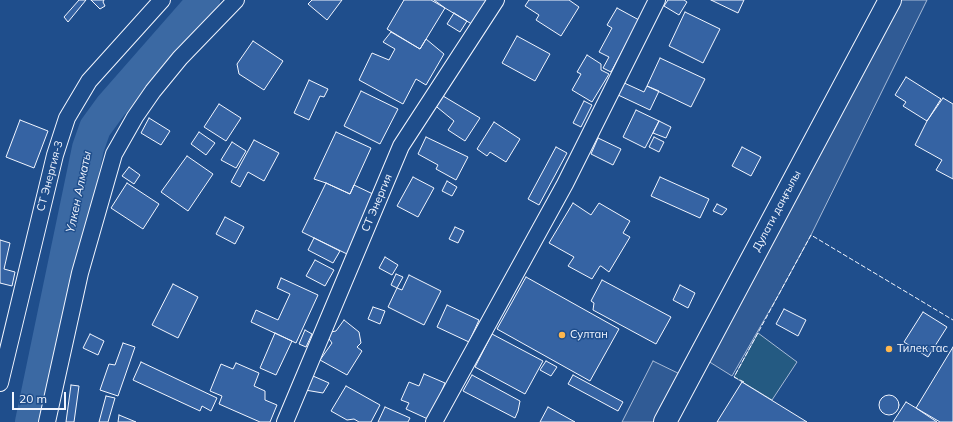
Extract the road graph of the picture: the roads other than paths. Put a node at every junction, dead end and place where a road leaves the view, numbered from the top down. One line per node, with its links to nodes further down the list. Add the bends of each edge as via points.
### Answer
1 (162, 0): 6 (street, СТ Энергия-3, via 89,81 67,118 55,155)
2 (236, 0): 7 (street, via 180,58 153,91 135,116 114,154 80,273)
3 (496, 0): 8 (street, СТ Энергия, via 401,146)
4 (657, 0): 9 (street, via 565,184)
5 (890, 0): 10 (main road, Дулати даңғылы)
6 (0, 383)
7 (48, 422)
8 (285, 422)
9 (434, 422)
10 (665, 422)

